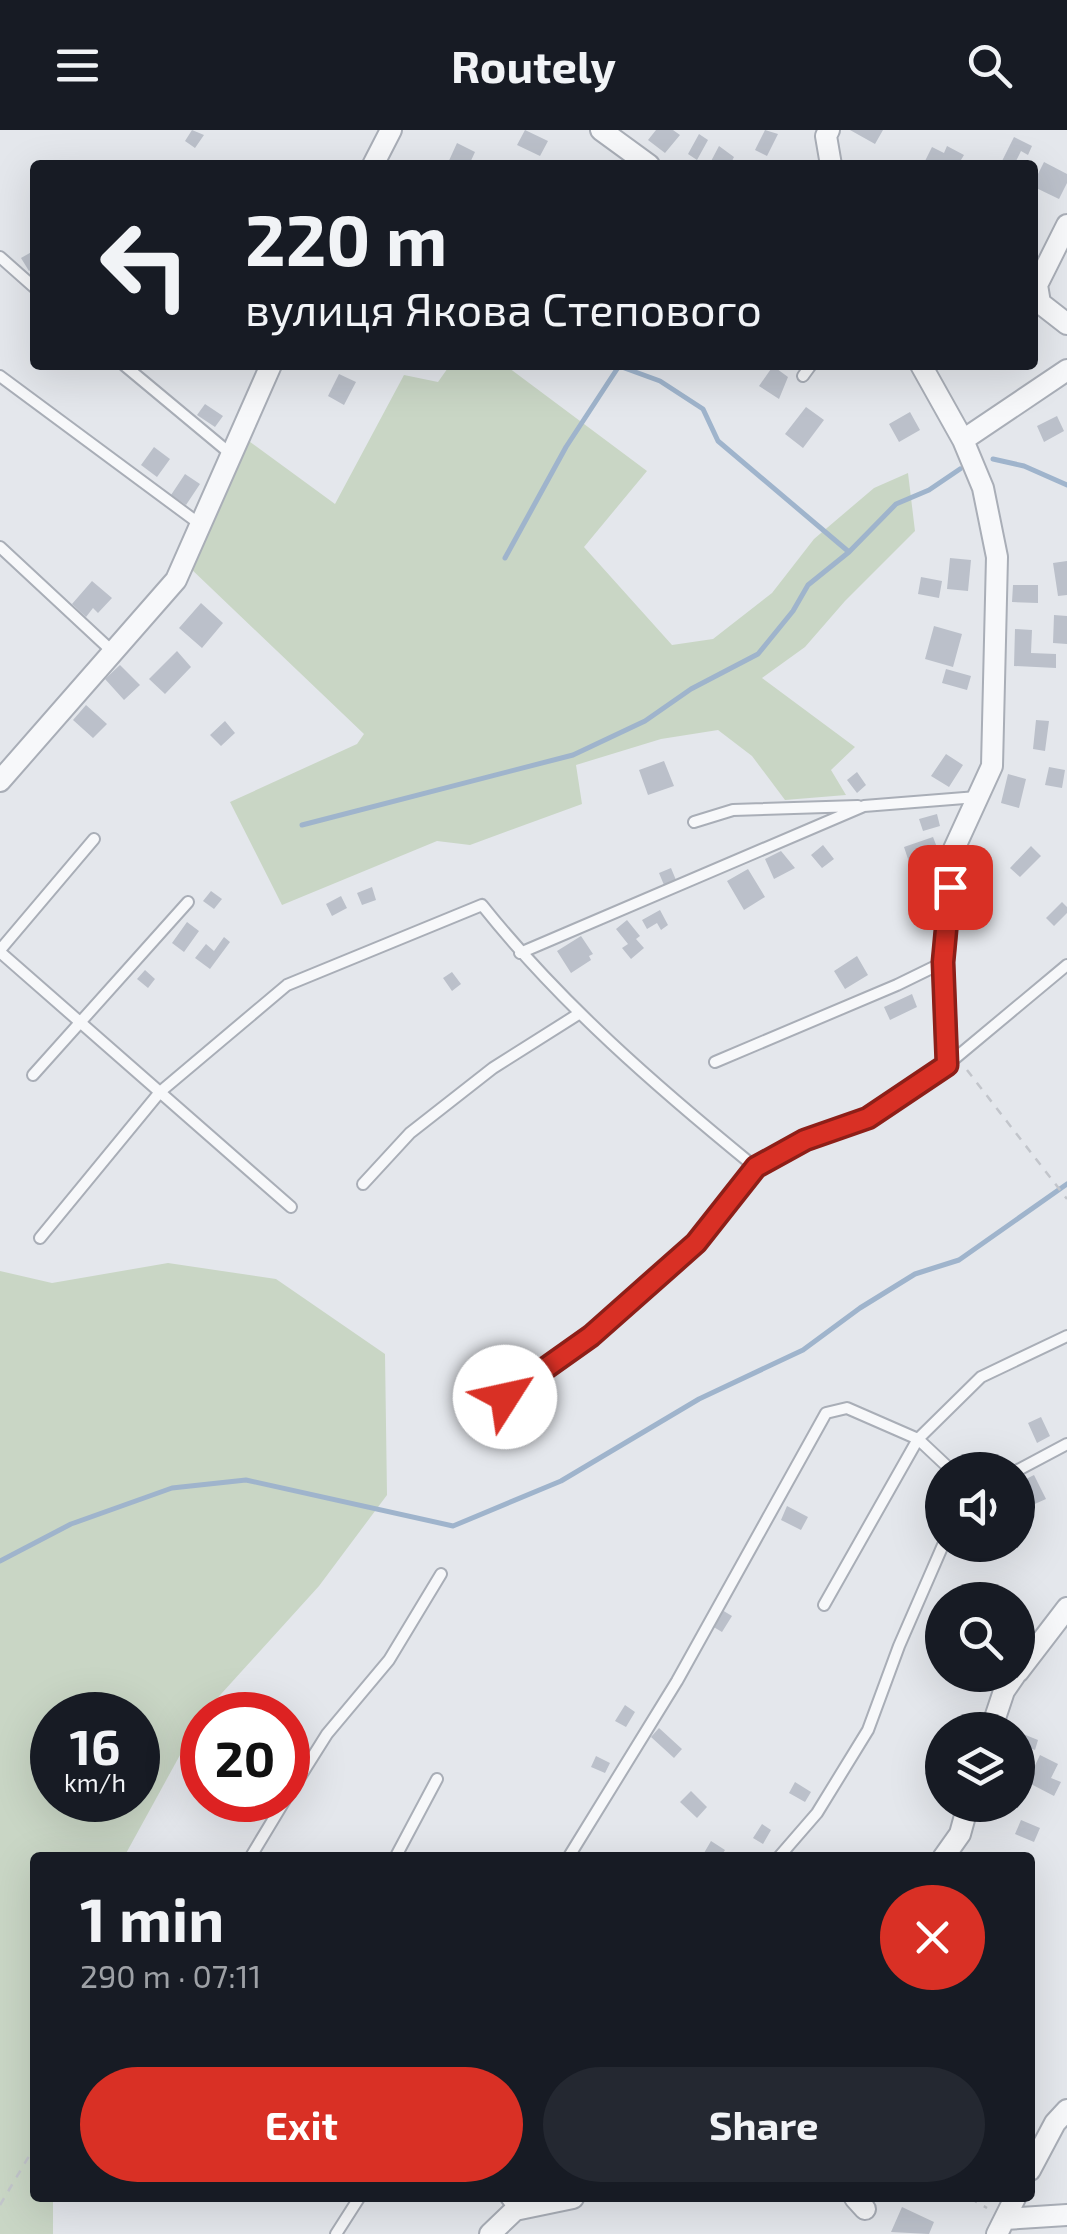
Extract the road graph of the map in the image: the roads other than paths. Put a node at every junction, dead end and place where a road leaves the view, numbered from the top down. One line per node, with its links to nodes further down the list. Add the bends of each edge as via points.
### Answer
1 (392, 130): 4 (street)
2 (601, 130): 5 (street)
3 (829, 130): 6 (street)
4 (376, 160)
5 (643, 160)
6 (829, 160)
7 (1067, 224): 9 (street)
8 (0, 257): 10 (lane)
9 (1038, 283)
10 (30, 284)
11 (1038, 291): 12 (street, via 1040,303)
12 (1067, 324)
13 (130, 370): 21 (lane)
14 (269, 370): 21 (street)
15 (808, 370): 19 (lane)
16 (925, 370): 20 (street)
17 (1067, 370): 20 (street)
18 (0, 376): 22 (lane)
19 (804, 376)
20 (963, 440): 26 (street, via 983,488 997,557 992,766)
21 (232, 456): 22 (street)
22 (202, 525): 24 (street, via 176,580)
23 (0, 547): 24 (lane)
24 (114, 654): 25 (street)
25 (0, 781)
26 (977, 798): 27 (lane); 33 (street, via 954,850)
27 (864, 806): 28 (lane, via 734,810); 32 (lane)
28 (694, 822)
29 (94, 839): 31 (lane)
30 (188, 902): 36 (lane)
31 (0, 951): 36 (lane)
32 (520, 952): 35 (lane); 40 (lane, via 482,905 287,985)
33 (943, 962): 37 (street); 38 (lane)
34 (1067, 965): 37 (lane)
35 (580, 1013): 41 (lane); 42 (lane, via 424,1122)
36 (81, 1023): 39 (lane); 40 (lane)
37 (952, 1060): 41 (lane, via 868,1118 805,1140)
38 (715, 1062)
39 (33, 1075)
40 (160, 1092): 43 (lane); 44 (lane)
41 (756, 1167): 46 (lane, via 696,1243 591,1336)
42 (363, 1184)
43 (292, 1207)
44 (40, 1238)
45 (1067, 1336): 47 (lane, via 981,1377)
46 (505, 1397)
47 (918, 1439): 49 (lane); 53 (lane); 62 (lane, via 847,1408 826,1414 677,1682)
48 (1067, 1444): 50 (lane)
49 (932, 1452)
50 (1035, 1461)
51 (936, 1562): 63 (lane, via 868,1730 817,1813)
52 (441, 1574): 56 (lane, via 389,1660)
53 (824, 1605)
54 (1067, 1608): 55 (street)
55 (1035, 1649)
56 (310, 1760)
57 (437, 1779): 61 (lane)
58 (272, 1822): 60 (lane)
59 (963, 1822): 64 (street)
60 (254, 1852)
61 (399, 1852)
62 (572, 1852)
63 (783, 1852)
64 (947, 1852)
65 (1067, 2110): 66 (street)
66 (1035, 2161)
67 (356, 2202): 72 (lane)
68 (513, 2202): 73 (street)
69 (1013, 2202): 71 (street)
70 (1067, 2216): 71 (street)
71 (1001, 2227)
72 (336, 2234)
73 (490, 2234)

